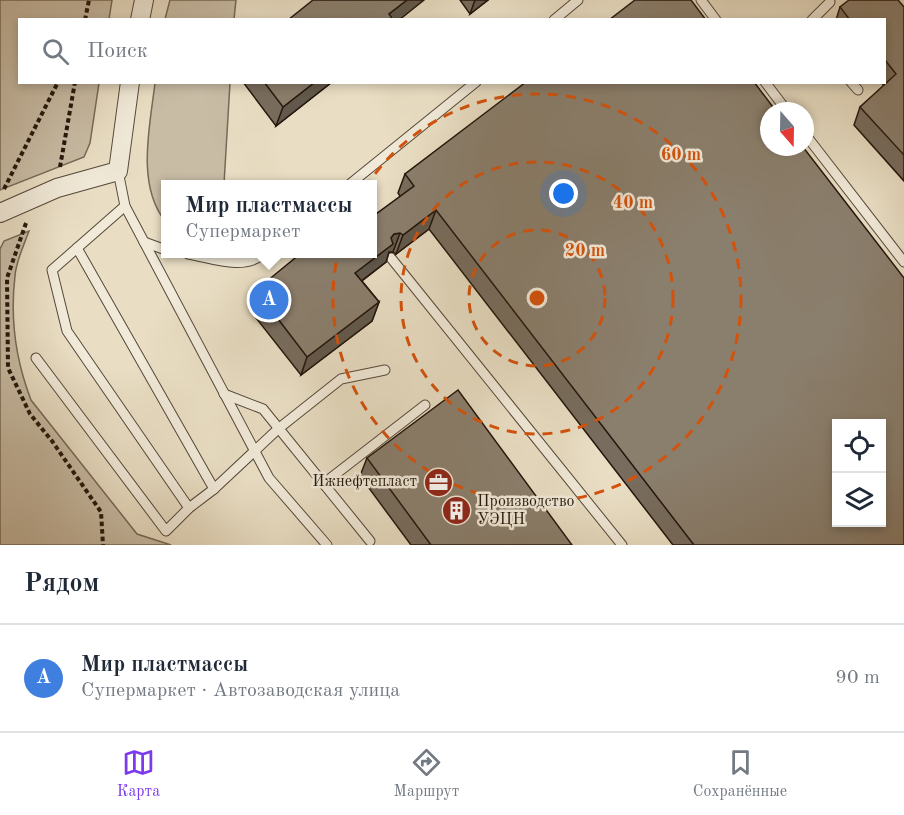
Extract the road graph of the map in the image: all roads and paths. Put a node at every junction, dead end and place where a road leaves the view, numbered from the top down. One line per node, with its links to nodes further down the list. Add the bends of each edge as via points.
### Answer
1 (89, 0): 6 (path)
2 (144, 0): 7 (street)
3 (578, 0): 8 (lane)
4 (701, 0): 9 (lane)
5 (831, 1): 10 (lane)
6 (86, 18)
7 (140, 18)
8 (556, 18)
9 (714, 18)
10 (814, 18)
11 (57, 84): 21 (path)
12 (75, 84): 20 (path)
13 (130, 84): 18 (street)
14 (474, 84): 19 (lane)
15 (767, 84): 16 (lane)
16 (780, 102)
17 (814, 146): 30 (lane)
18 (118, 171): 20 (street); 22 (lane)
19 (355, 180)
20 (57, 188): 23 (street)
21 (0, 196)
22 (125, 206): 24 (lane); 25 (lane)
23 (0, 213)
24 (144, 242): 26 (lane); 33 (lane)
25 (77, 248): 38 (lane); 39 (lane, via 52,270 67,331)
26 (161, 248)
27 (208, 258): 28 (lane, via 233,263)
28 (259, 258)
29 (391, 258): 42 (lane)
30 (904, 262)
31 (36, 358): 39 (lane, via 166,531)
32 (385, 370): 35 (lane, via 341,379)
33 (224, 394): 35 (lane, via 262,409); 36 (lane)
34 (425, 405): 37 (lane)
35 (278, 429): 36 (lane); 37 (lane)
36 (254, 451): 38 (lane); 41 (lane, via 269,478)
37 (324, 484): 40 (lane)
38 (214, 489): 39 (lane)
39 (189, 508)
40 (370, 541)
41 (327, 545)
42 (622, 545)

